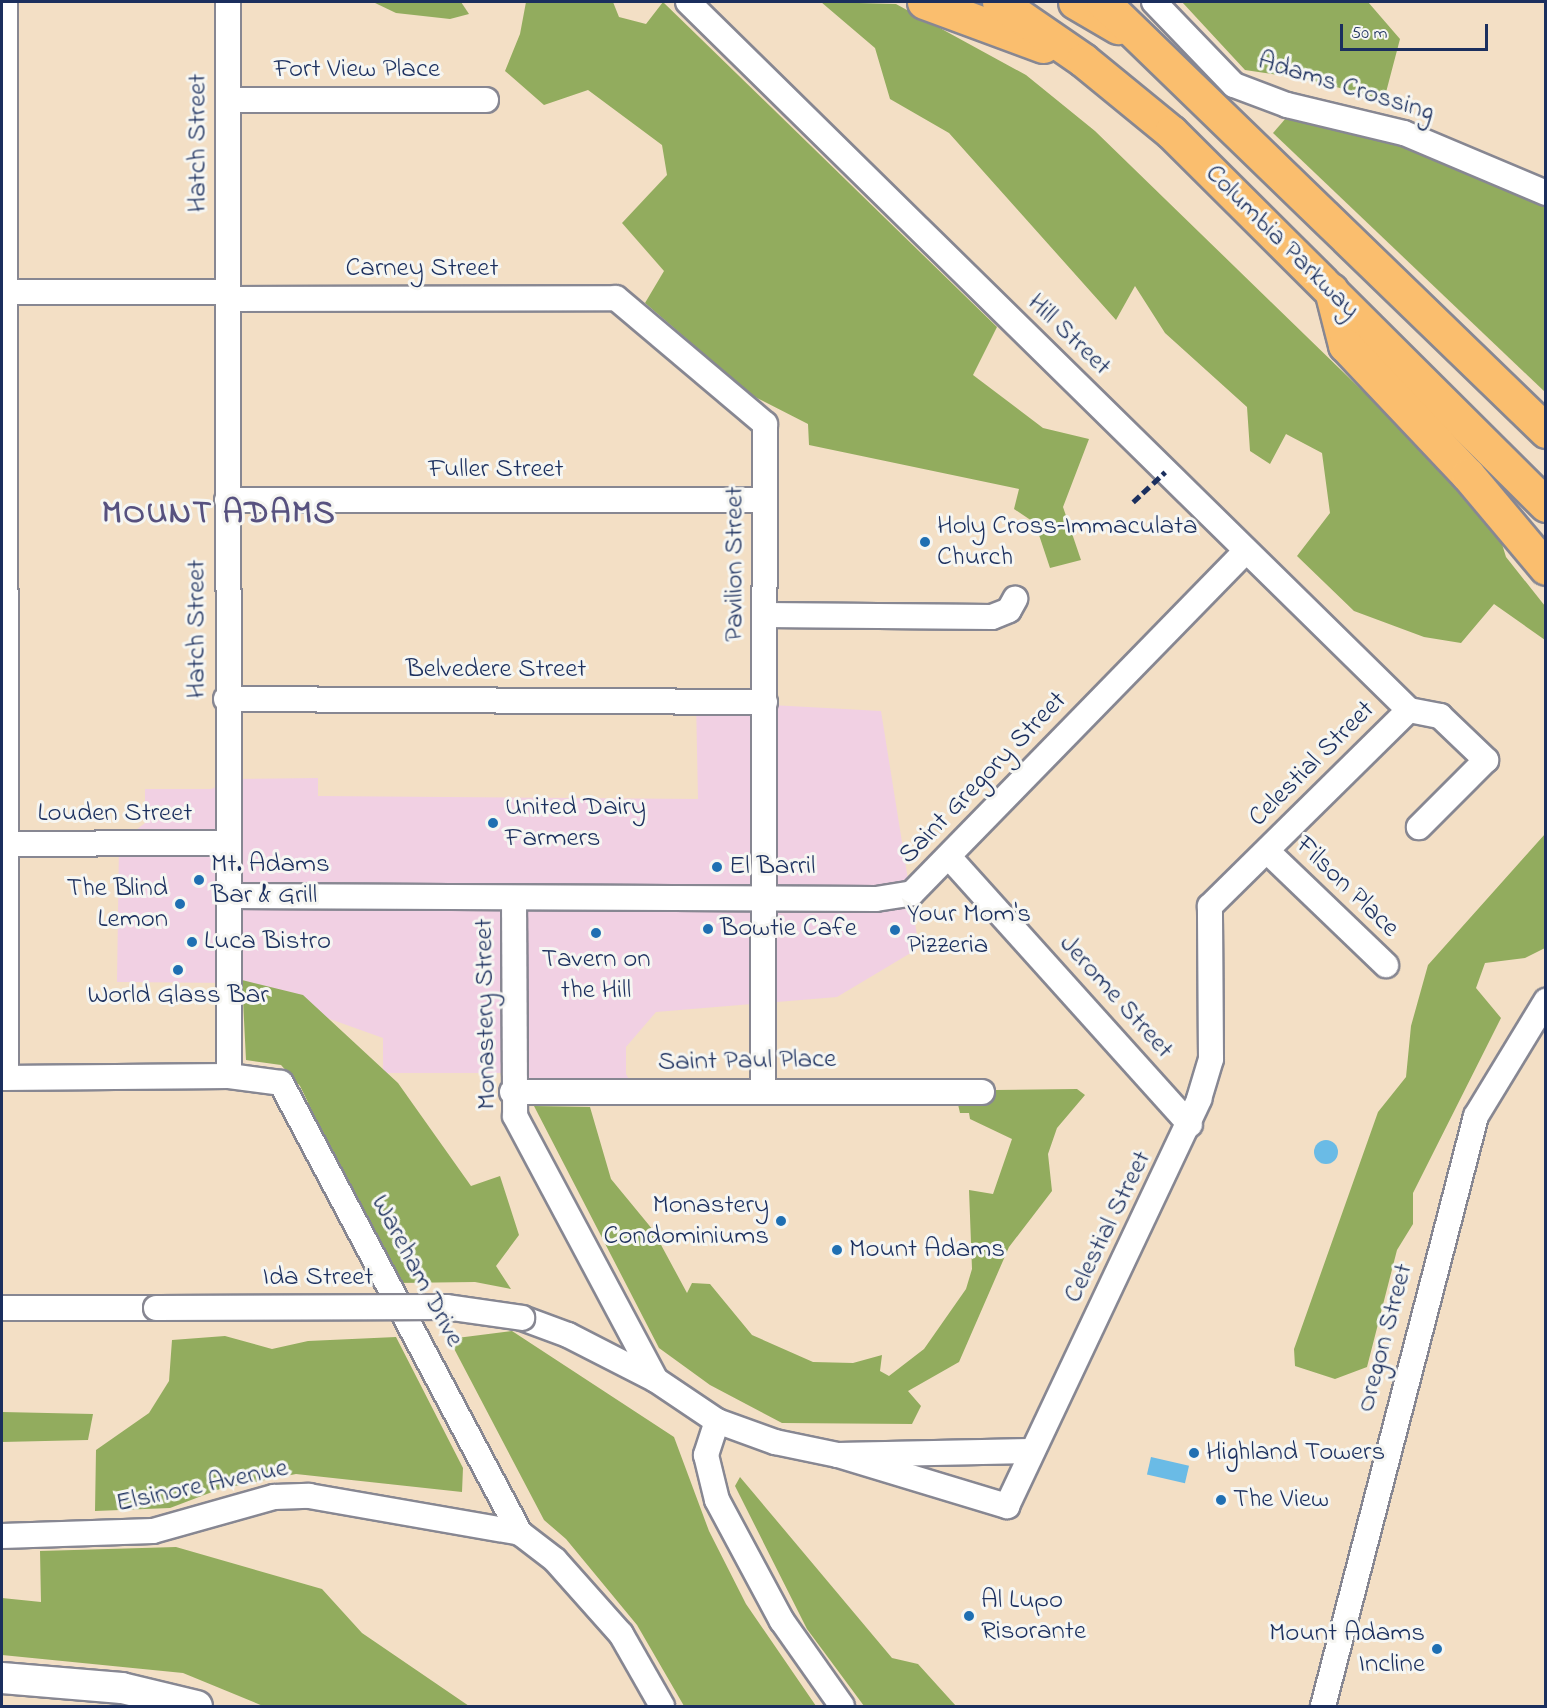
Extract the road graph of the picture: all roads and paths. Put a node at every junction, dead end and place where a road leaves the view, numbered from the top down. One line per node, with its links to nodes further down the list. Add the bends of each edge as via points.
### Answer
1 (5, 2): 15 (street)
2 (228, 2): 11 (street, Hatch Street)
3 (688, 2): 22 (street, Hill Street)
4 (924, 2): 10 (highway)
5 (999, 2): 10 (highway, Columbia Parkway)
6 (1075, 2): 9 (highway)
7 (1103, 2): 9 (highway)
8 (1154, 2): 13 (street, Adams Crossing, via 1234,85 1287,105 1404,133)
9 (1141, 40): 18 (highway)
10 (1083, 60): 14 (highway, Columbia Parkway, via 1171,132)
11 (228, 100): 12 (street, Fort View Place); 16 (street, Hatch Street)
12 (486, 100)
13 (1545, 193)
14 (1331, 290): 21 (highway, Columbia Parkway); 23 (highway, via 1345,345 1468,475)
15 (4, 292): 16 (street, Carney Street); 31 (street)
16 (228, 296): 17 (street, Carney Street); 19 (street, Hatch Street)
17 (616, 298): 20 (street, Pavilion Street, via 765,424)
18 (1545, 431)
19 (227, 500): 20 (street, Fuller Street); 26 (street, Hatch Street)
20 (765, 500): 25 (street, Pavilion Street)
21 (1545, 505)
22 (1246, 551): 28 (street, Hill Street); 33 (street, Saint Gregory Street)
23 (1545, 568)
24 (1015, 599): 25 (street, via 1009,610 993,617)
25 (765, 615): 27 (street, Pavilion Street)
26 (226, 699): 27 (street, Belvedere Street); 30 (street, Hatch Street)
27 (765, 702): 36 (street, Pavilion Street)
28 (1409, 710): 29 (street, via 1440,716 1486,760); 32 (street, Celestial Street)
29 (1419, 827)
30 (229, 843): 31 (street, Louden Street); 34 (street, Hatch Street)
31 (4, 844): 40 (street)
32 (1267, 851): 37 (street, Filson Place); 44 (street, Celestial Street, via 1210,906 1211,1059)
33 (949, 857): 36 (street, Saint Gregory Street, via 920,886 900,896); 44 (street, Jerome Street)
34 (229, 896): 35 (street, Saint Gregory Street); 39 (street, Hatch Street)
35 (514, 899): 36 (street, Saint Gregory Street); 42 (street, Monastery Street)
36 (764, 900): 41 (street, Pavilion Street)
37 (1386, 965)
38 (1545, 1001): 56 (street, Oregon Street, via 1476,1116)
39 (229, 1076): 40 (street, Wareham Drive); 50 (street, Wareham Drive, via 274,1079 288,1089)
40 (4, 1078)
41 (763, 1091): 42 (street, Saint Paul Place); 43 (street, Saint Paul Place)
42 (512, 1092): 46 (street, Monastery Street, via 517,1122)
43 (982, 1092)
44 (1190, 1125): 48 (street, Celestial Street)
45 (2, 1308): 46 (street, Ida Street, bridge, via 446,1307 522,1318 568,1335)
46 (656, 1380): 47 (street)
47 (717, 1421): 49 (street, via 762,1438); 55 (street, via 706,1455 717,1500 782,1621)
48 (1030, 1451): 49 (street); 49 (street, Celestial Street, via 1007,1506)
49 (838, 1455)
50 (520, 1533): 51 (street, Elsinore Avenue, via 309,1496 274,1497 153,1531); 54 (street, Wareham Drive, via 555,1560 621,1634)
51 (2, 1536)
52 (2, 1678): 53 (street, via 122,1688)
53 (197, 1707)
54 (662, 1707)
55 (842, 1707)
56 (1323, 1707)

